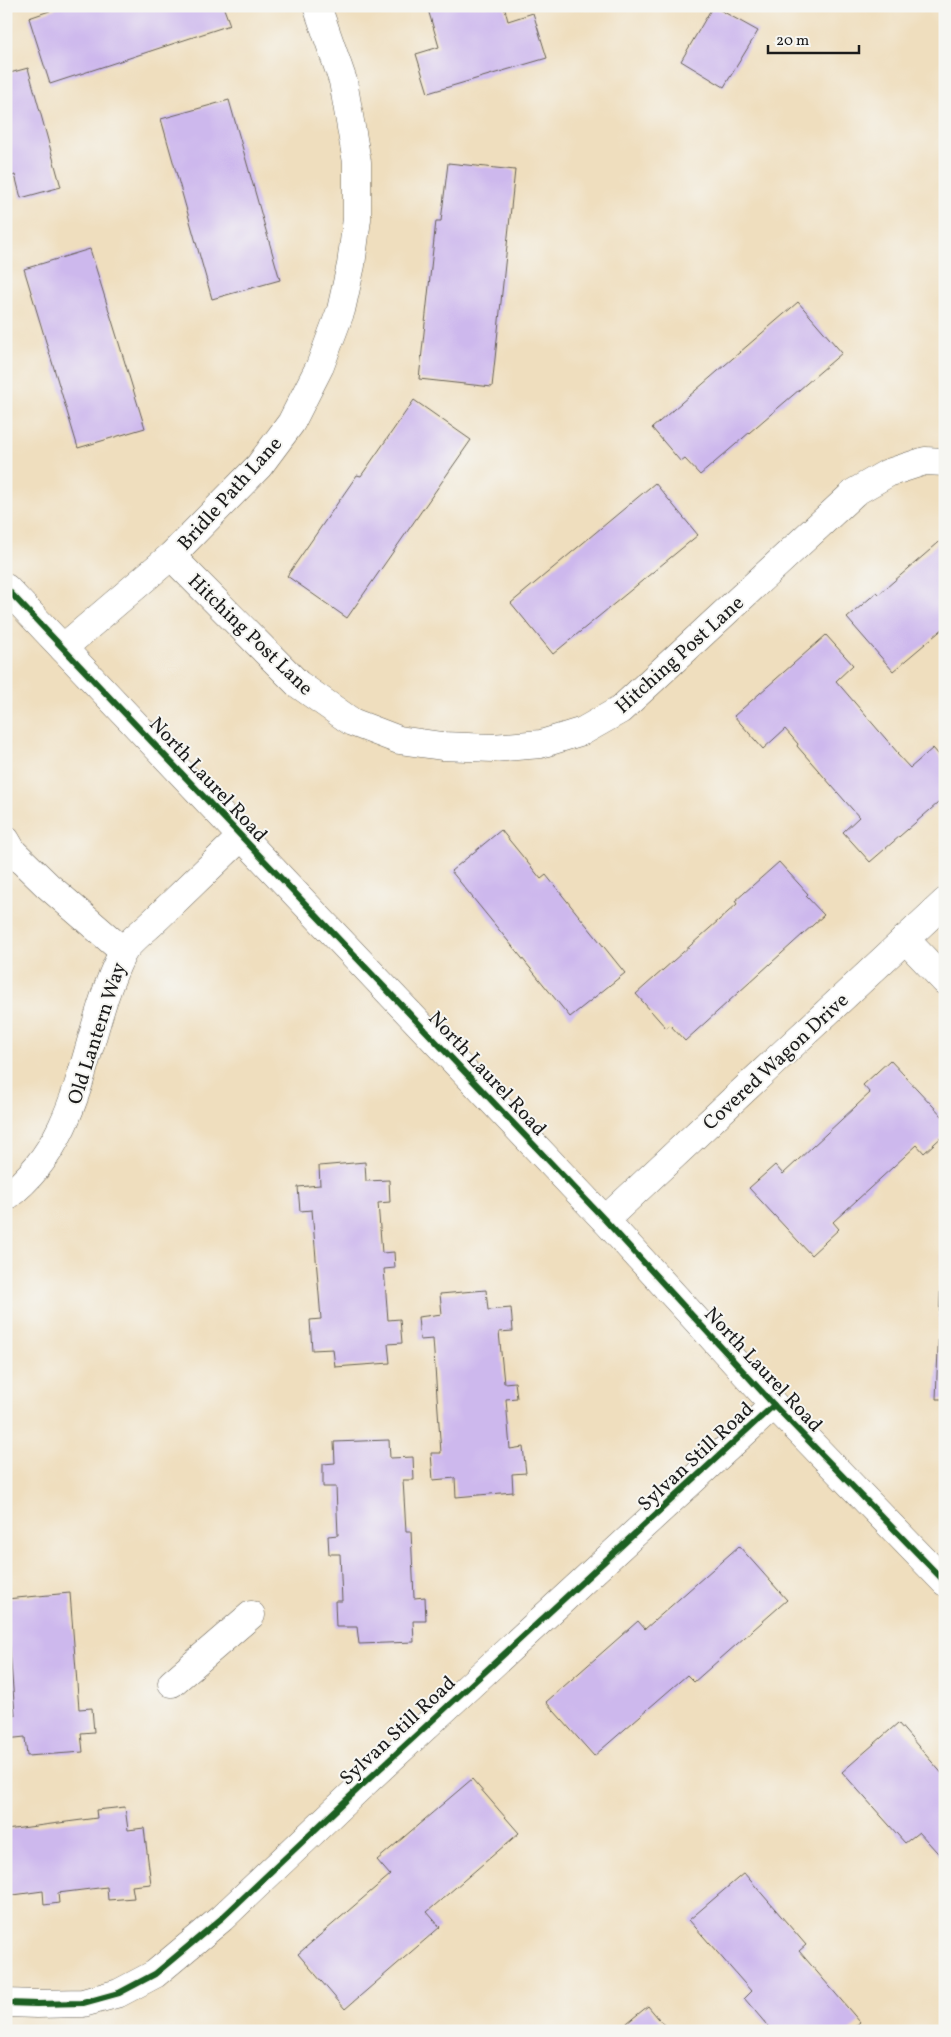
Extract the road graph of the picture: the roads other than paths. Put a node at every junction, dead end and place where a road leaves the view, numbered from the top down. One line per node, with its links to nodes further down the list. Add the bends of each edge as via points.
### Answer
1 (317, 6): 3 (street, Bridle Path Lane, via 342,81 357,162 357,218 341,310 320,366 291,423 259,466)
2 (945, 462): 3 (street, Hitching Post Lane, via 925,461 888,473 855,492 620,710 583,730 541,744 493,748 442,746 399,740 352,722 298,684)
3 (171, 556): 5 (street, Bridle Path Lane)
4 (6, 588): 5 (street, North Laurel Road)
5 (63, 648): 6 (street, North Laurel Road)
6 (241, 837): 10 (street, Old Lantern Way); 13 (street, North Laurel Road)
7 (6, 840): 10 (street, via 13,852 47,885)
8 (945, 902): 9 (street, Covered Wagon Drive)
9 (906, 939): 11 (street); 13 (street, Covered Wagon Drive)
10 (123, 951): 12 (street, Old Lantern Way, via 104,995 80,1084 66,1121 20,1187)
11 (945, 981)
12 (6, 1197)
13 (605, 1220): 14 (street, North Laurel Road)
14 (774, 1404): 15 (street, North Laurel Road); 18 (street, Sylvan Still Road, via 222,1918 155,1974 119,1993 83,2003)
15 (945, 1582)
16 (251, 1615): 17 (street)
17 (172, 1683)
18 (6, 2003)

